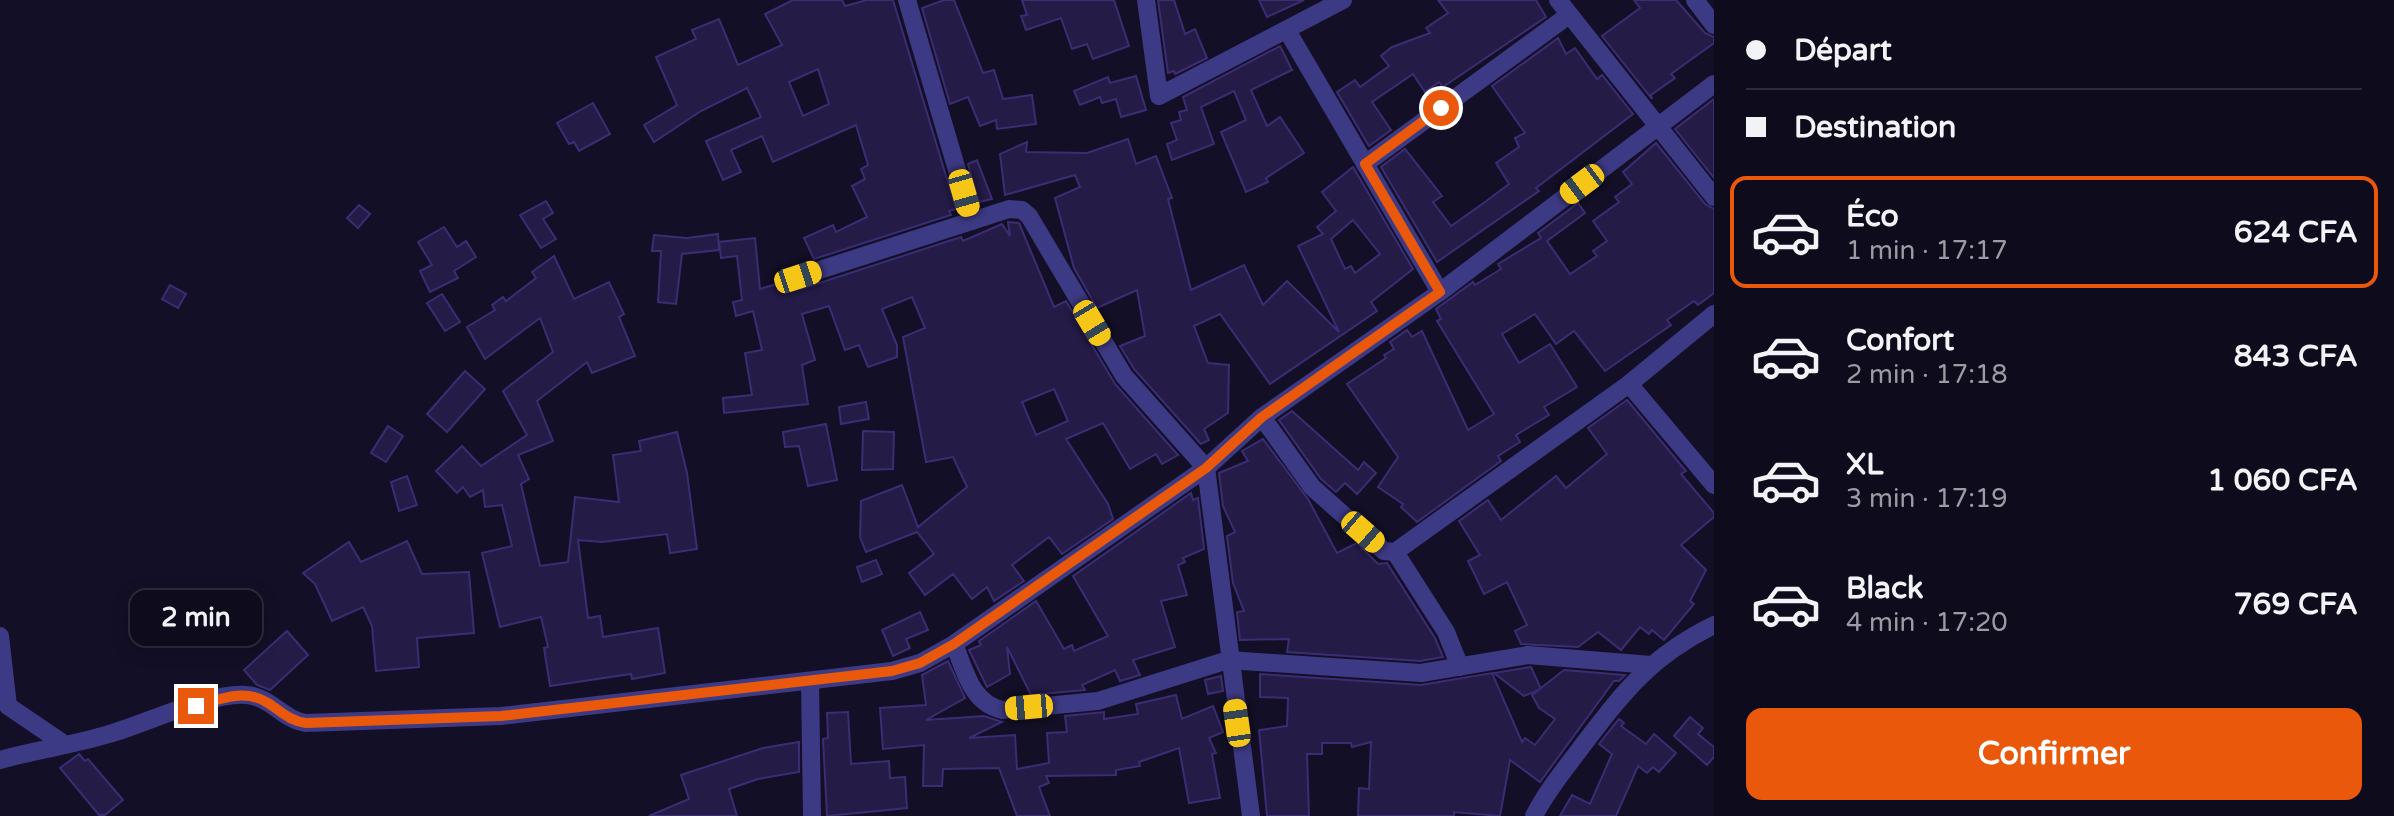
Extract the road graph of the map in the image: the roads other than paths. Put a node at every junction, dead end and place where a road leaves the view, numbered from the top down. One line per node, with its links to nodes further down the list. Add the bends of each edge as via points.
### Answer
1 (907, 0): 12 (street)
2 (1146, 0): 7 (street, via 1159,96)
3 (1343, 0): 7 (street)
4 (1695, 0): 6 (street)
5 (1563, 8): 9 (street); 10 (street)
6 (1714, 25)
7 (1288, 32): 10 (street)
8 (1714, 84): 9 (street)
9 (1659, 126): 11 (street); 14 (street)
10 (1365, 164): 14 (street)
11 (1714, 197)
12 (972, 221): 13 (street); 18 (street, via 1009,209 1029,216 1124,376)
13 (798, 277)
14 (1440, 292): 17 (street)
15 (1714, 314): 16 (street)
16 (1629, 384): 19 (street); 20 (street)
17 (1262, 417): 18 (street); 20 (street, via 1312,487 1384,551)
18 (1206, 468): 23 (street); 24 (street)
19 (1714, 485)
20 (1395, 552): 26 (street, via 1446,632)
21 (1714, 625): 25 (street, via 1681,641)
22 (0, 636): 28 (street, via 8,706)
23 (954, 644): 24 (street, via 978,698 1002,710 1098,701); 27 (street, via 892,671)
24 (1228, 660): 26 (street, via 1411,673); 31 (street)
25 (1651, 665): 26 (street, via 1528,655); 32 (street, via 1628,685)
26 (1460, 667)
27 (810, 681): 28 (street, via 501,716 306,723 293,722 265,701 244,694); 30 (street)
28 (64, 744): 29 (street)
29 (0, 760)
30 (812, 816)
31 (1251, 816)
32 (1534, 816)

